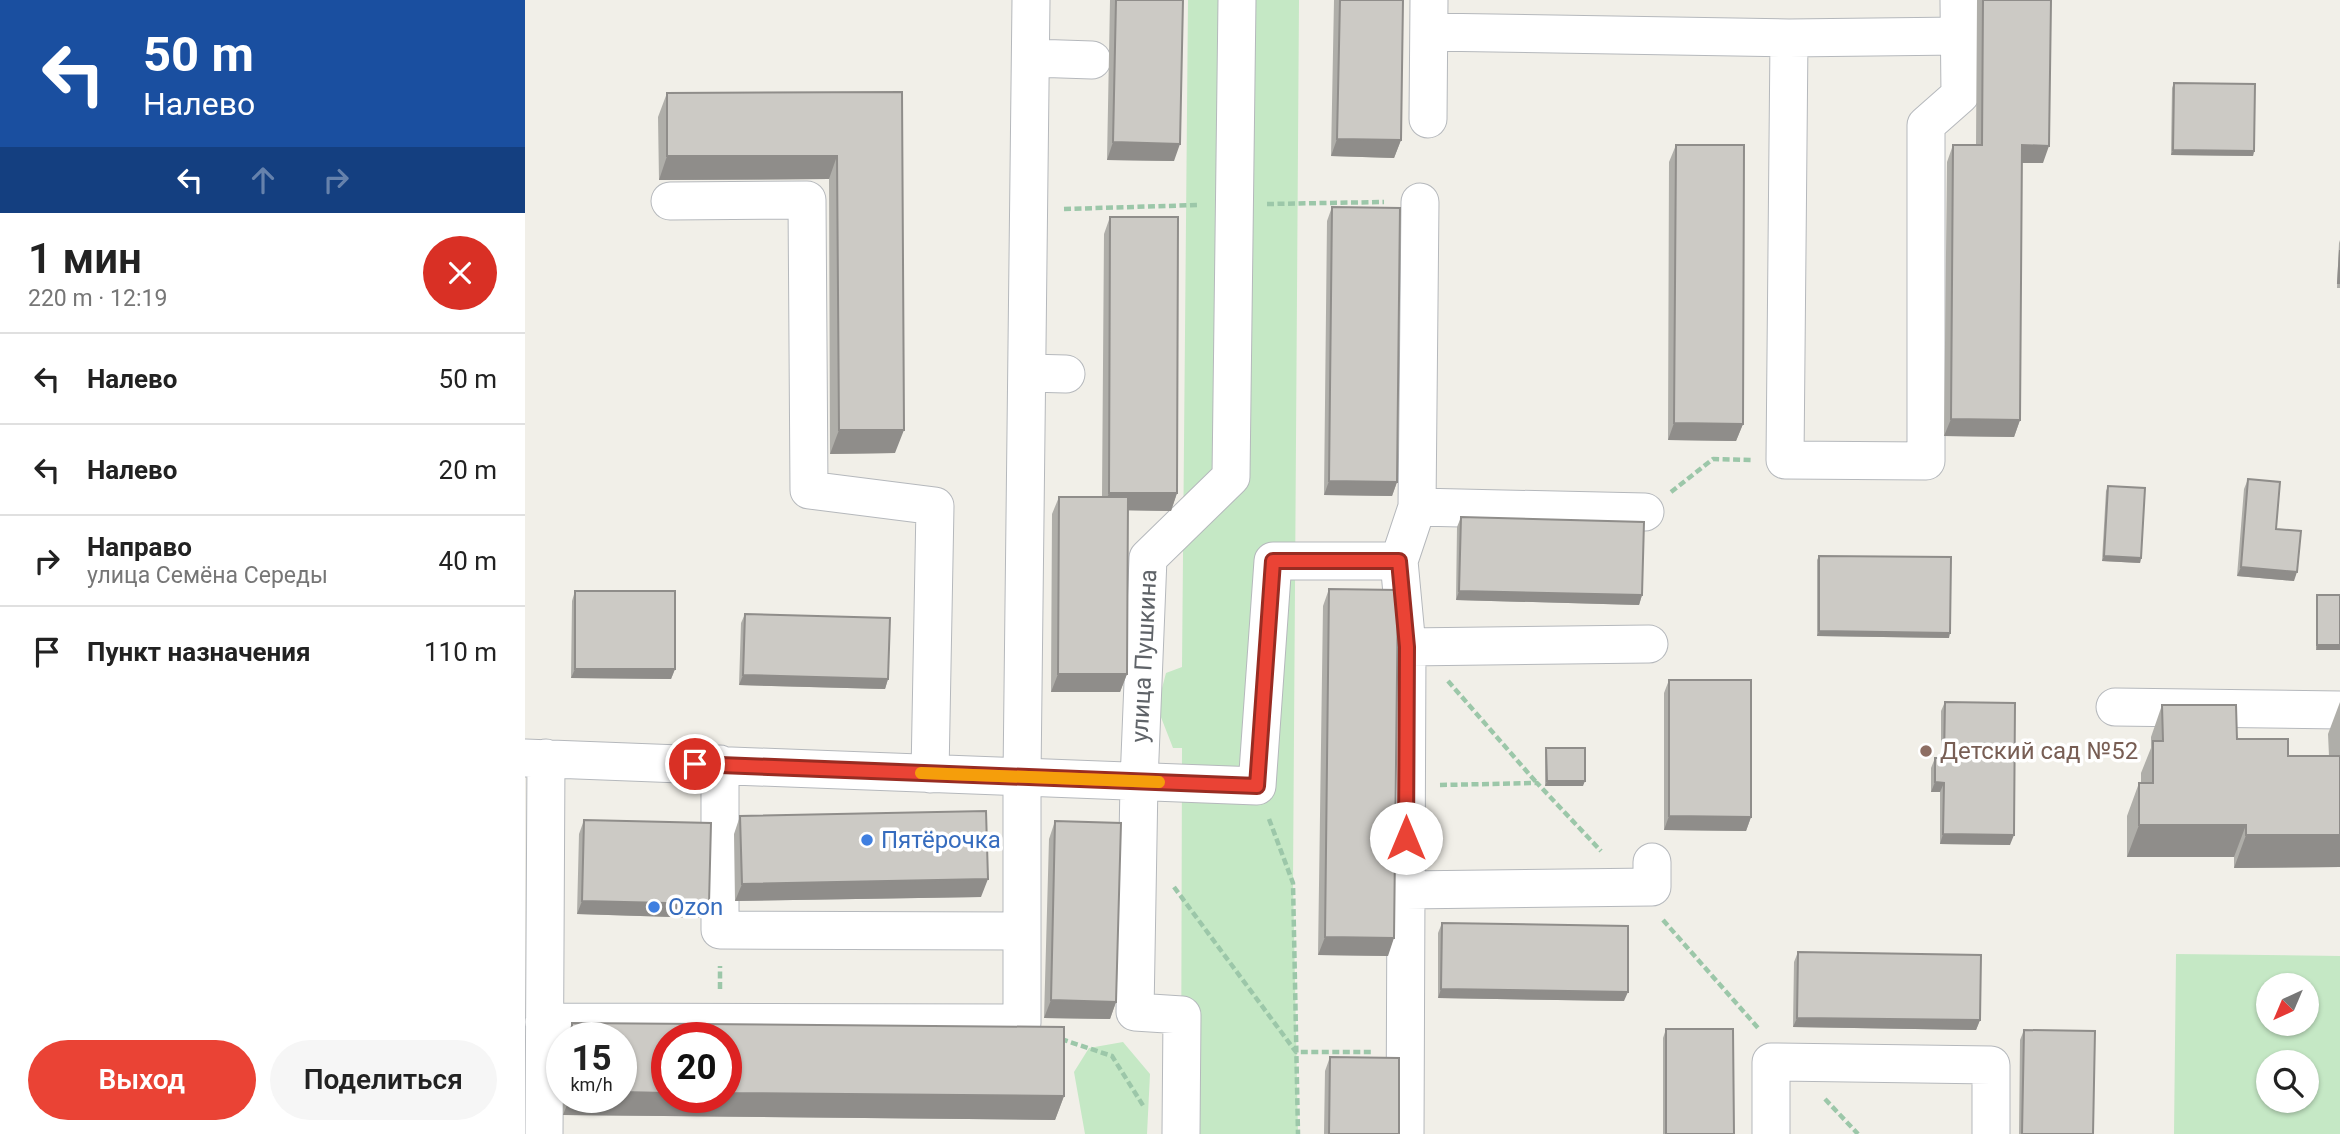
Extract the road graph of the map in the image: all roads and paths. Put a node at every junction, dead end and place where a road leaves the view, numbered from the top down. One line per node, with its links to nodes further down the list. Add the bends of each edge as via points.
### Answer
1 (1031, 0): 7 (street)
2 (1237, 0): 26 (street, улица Пушкина, via 1231,477 1148,558)
3 (1959, 0): 5 (street)
4 (1429, 16): 6 (street); 9 (street)
5 (1959, 36): 6 (street); 14 (street, via 1960,96 1926,125 1926,461)
6 (1789, 38): 14 (street)
7 (1032, 58): 8 (street); 12 (street)
8 (1092, 60)
9 (1428, 119)
10 (670, 201): 24 (street, via 807,200 809,490 935,506)
11 (1420, 201): 15 (street)
12 (1028, 373): 13 (street); 25 (street)
13 (1066, 374)
14 (1784, 460): 16 (path, via 1713,459)
15 (1417, 507): 16 (street); 17 (street)
16 (1645, 512)
17 (1399, 561): 19 (street); 28 (street, via 1273,561)
18 (1649, 644): 19 (street)
19 (1413, 647): 27 (path); 31 (street)
20 (2115, 707): 21 (street)
21 (2340, 710)
22 (536, 758): 23 (street); 34 (street)
23 (720, 764): 24 (street); 32 (street)
24 (930, 774): 25 (street)
25 (1022, 777): 26 (street); 33 (street)
26 (1139, 782): 28 (street); 43 (street, улица Пушкина, via 1135,1012 1182,1015)
27 (1537, 783)
28 (1257, 786): 39 (path, via 1293,883)
29 (1653, 862): 31 (street, via 1652,887)
30 (1170, 881): 39 (path)
31 (1406, 890): 40 (street)
32 (720, 930): 33 (street); 36 (path)
33 (1022, 931): 38 (street)
34 (544, 1022): 35 (street); 42 (street)
35 (651, 1022)
36 (720, 1022)
37 (742, 1022): 38 (street)
38 (1022, 1023): 41 (path, via 1112,1056)
39 (1296, 1052): 40 (path); 44 (path)
40 (1406, 1053): 45 (street)
41 (1147, 1112)
42 (544, 1134)
43 (1181, 1134)
44 (1298, 1134)
45 (1405, 1134)
46 (1771, 1134): 47 (street, via 1771,1062 1991,1065)
47 (1991, 1134)

